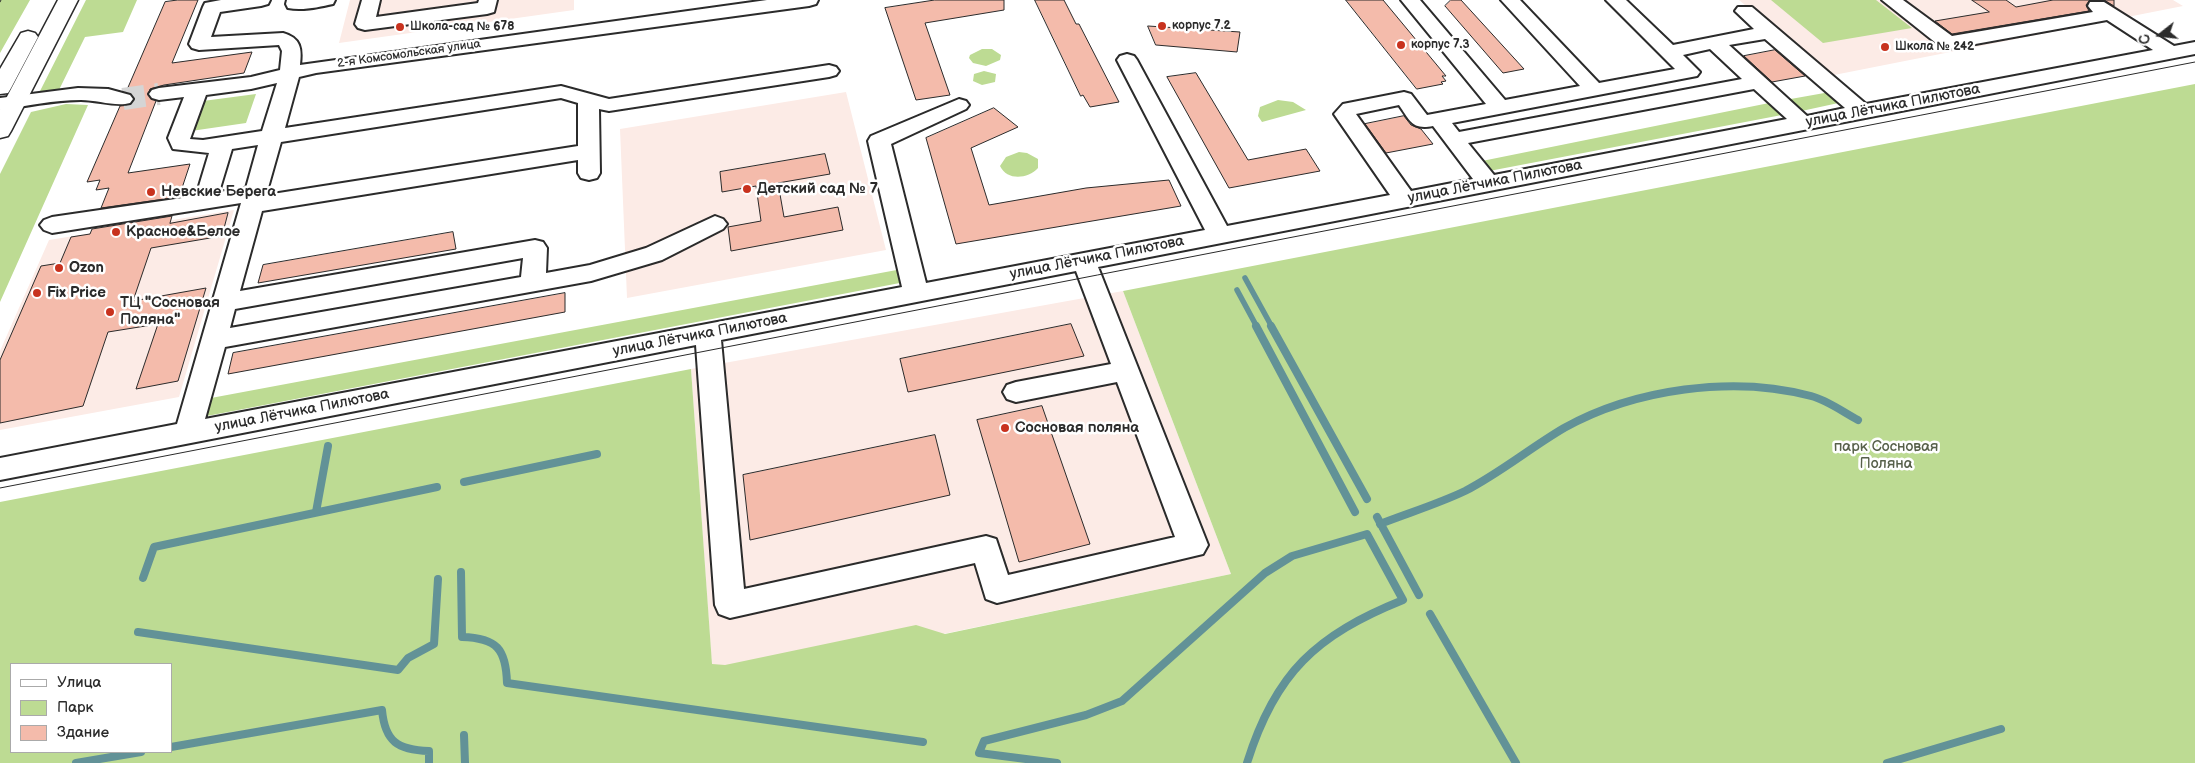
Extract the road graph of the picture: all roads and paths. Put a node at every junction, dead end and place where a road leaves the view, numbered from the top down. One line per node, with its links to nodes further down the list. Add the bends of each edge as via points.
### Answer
1 (48, 0): 29 (main road)
2 (68, 0): 29 (main road)
3 (261, 0): 24 (street, via 212,7 199,44 283,39 290,44 292,51)
4 (296, 0): 5 (street, via 295,4)
5 (326, 0)
6 (371, 0): 7 (street, via 366,24 487,8)
7 (488, 0)
8 (808, 0): 14 (street, 2-я Комсомольская улица)
9 (1410, 0): 33 (street)
10 (1510, 0): 26 (street)
11 (1615, 0): 20 (street)
12 (1891, 0): 16 (street, via 1948,44)
13 (2088, 0): 16 (street)
14 (673, 9): 24 (street, 2-я Комсомольская улица, via 316,66)
15 (1745, 12): 17 (street)
16 (2111, 14): 21 (street)
17 (1769, 32): 18 (street); 34 (street)
18 (1714, 42): 20 (street); 25 (street)
19 (2195, 48): 21 (street, улица Лётчика Пилютова)
20 (1669, 52): 26 (street, via 1690,72)
21 (2170, 52): 34 (street, улица Лётчика Пилютова)
22 (1126, 60): 47 (street)
23 (829, 71): 31 (street, via 609,105)
24 (289, 75): 27 (street, 2-я Комсомольская улица); 38 (street)
25 (1758, 82): 36 (street); 39 (street)
26 (1594, 89): 33 (street)
27 (198, 90): 28 (street, 2-я Комсомольская улица); 40 (street, via 179,138 181,144)
28 (159, 94)
29 (5, 98): 30 (street, via 108,94); 37 (main road)
30 (123, 99)
31 (588, 99): 38 (street, via 561,92); 43 (street, via 589,162)
32 (959, 105): 50 (street, via 879,141)
33 (1500, 107): 35 (street)
34 (1862, 112): 36 (street, улица Лётчика Пилютова)
35 (1438, 119): 39 (street); 42 (street, via 1422,122 1404,98 1350,108 1345,114)
36 (1803, 123): 41 (street, улица Лётчика Пилютова)
37 (0, 131)
38 (271, 136): 40 (street); 43 (street)
39 (1454, 139): 41 (street)
40 (222, 145): 44 (street)
41 (1488, 183): 42 (street, улица Лётчика Пилютова)
42 (1406, 199): 47 (street, улица Лётчика Пилютова)
43 (253, 200): 44 (street); 51 (street)
44 (205, 202): 46 (street)
45 (715, 224): 49 (street, via 654,254 591,274)
46 (52, 225)
47 (1220, 235): 48 (street, улица Лётчика Пилютова)
48 (1084, 261): 50 (street, улица Лётчика Пилютова); 54 (street)
49 (533, 285): 51 (street, via 535,248); 53 (street)
50 (916, 293): 52 (street, улица Лётчика Пилютова)
51 (225, 302): 53 (street)
52 (708, 333): 54 (street, via 730,605 986,548 996,590 1192,545); 56 (street, улица Лётчика Пилютова)
53 (214, 340): 56 (street)
54 (1125, 371): 55 (street)
55 (1016, 392)
56 (188, 432): 57 (street, улица Лётчика Пилютова)
57 (0, 469)

